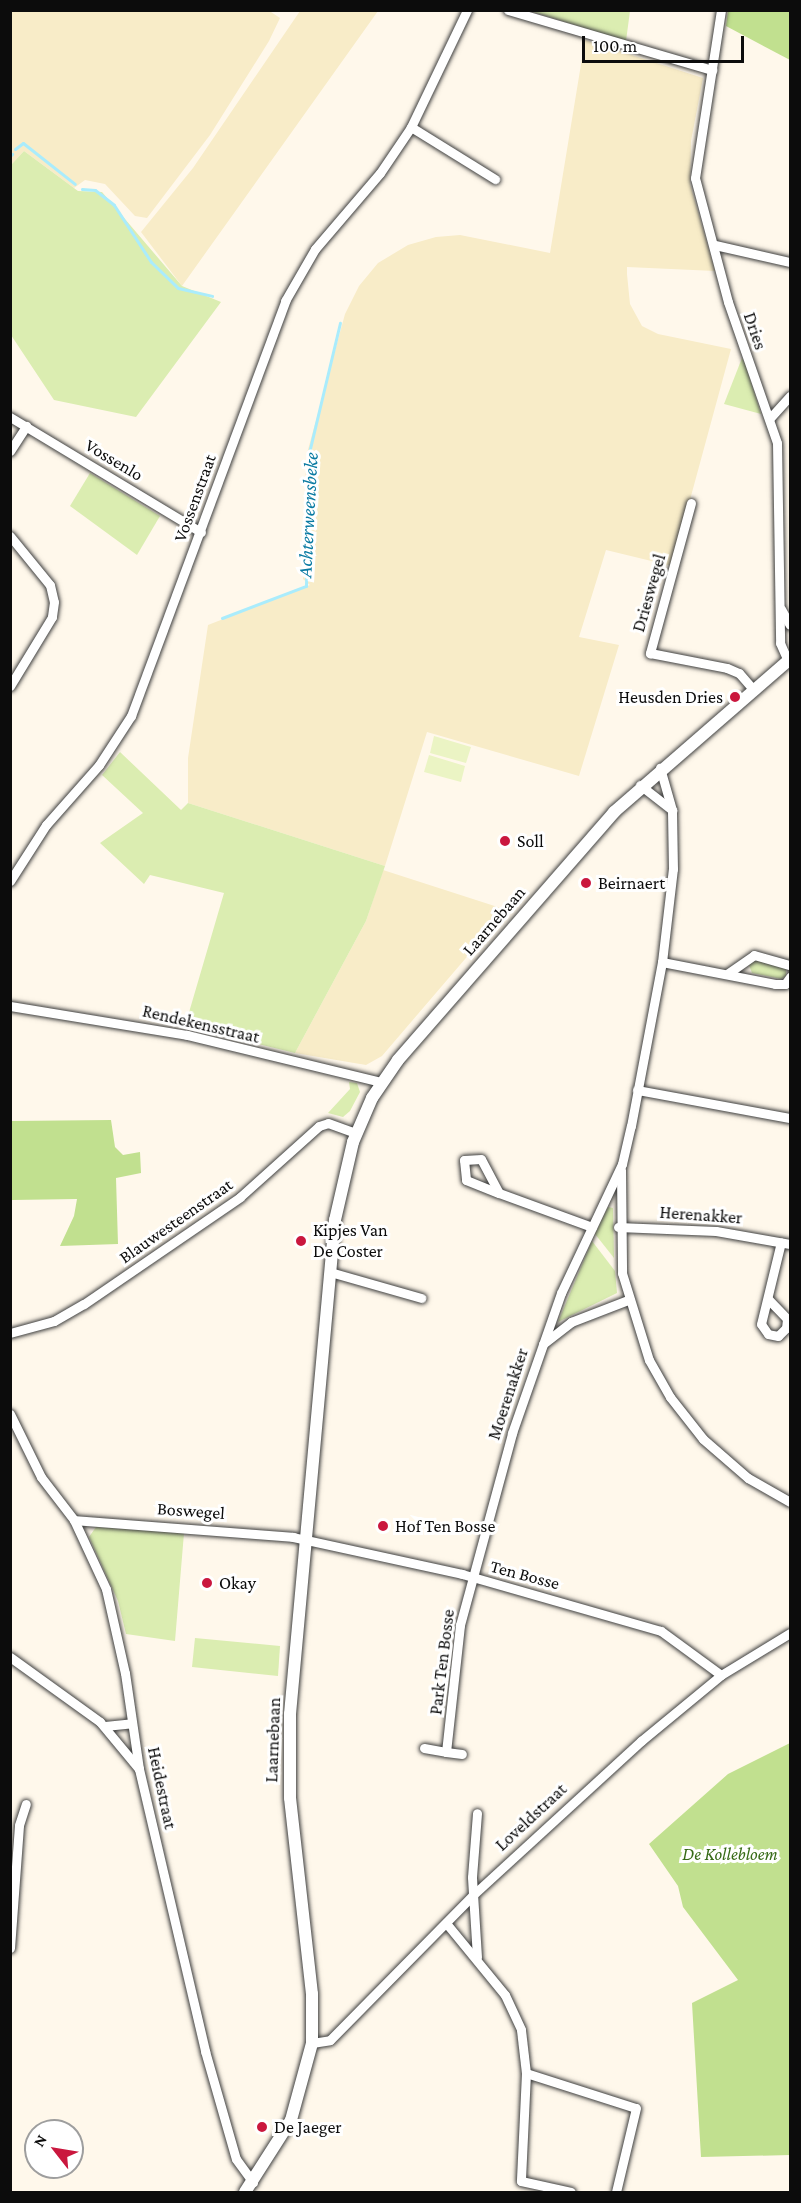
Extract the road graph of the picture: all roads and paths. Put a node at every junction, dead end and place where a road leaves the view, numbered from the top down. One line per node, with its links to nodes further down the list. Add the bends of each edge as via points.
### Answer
1 (467, 10): 5 (street, Vossenstraat)
2 (508, 10): 4 (street)
3 (721, 10): 4 (street, Dries)
4 (712, 70): 7 (street, Dries, via 696,178)
5 (411, 127): 6 (street); 17 (street, Vossenstraat, via 301,271 274,328)
6 (495, 179)
7 (715, 245): 8 (street); 9 (street, Dries)
8 (732, 249): 9 (street); 10 (street)
9 (719, 260): 13 (street, Dries, via 739,335)
10 (790, 262)
11 (790, 396): 13 (street)
12 (10, 417): 14 (street, Vossenlo)
13 (770, 418): 19 (street, Dries, via 780,481)
14 (26, 426): 15 (street); 17 (street, Vossenlo)
15 (10, 451)
16 (691, 503): 23 (street, Drieswegel, via 650,652 727,668 739,673)
17 (201, 532): 27 (street, Vossenstraat, via 131,716 99,765 46,825)
18 (10, 536): 22 (street, via 51,585 54,602 52,617)
19 (781, 609): 20 (street); 21 (street, Dries, via 780,643)
20 (790, 625)
21 (790, 661): 23 (street, Laarnebaan)
22 (10, 686)
23 (754, 690): 24 (street, Laarnebaan)
24 (660, 768): 25 (street, Laarnebaan); 26 (street, Moerenakker)
25 (640, 785): 26 (street); 33 (street, Laarnebaan, via 420,1033)
26 (672, 810): 28 (street, Moerenakker, via 673,869)
27 (10, 881)
28 (662, 962): 30 (street); 34 (street, Moerenakker)
29 (790, 965): 30 (street, via 754,955)
30 (727, 974): 31 (street, via 775,984)
31 (790, 977)
32 (10, 1006): 33 (street, Rendekensstraat, via 187,1035)
33 (382, 1082): 36 (street, Laarnebaan)
34 (637, 1090): 35 (street); 37 (street, Moerenakker)
35 (790, 1118)
36 (352, 1131): 42 (street, Laarnebaan, via 339,1188); 46 (street, Blauwesteenstraat, via 319,1126 240,1197 84,1304 54,1321)
37 (622, 1164): 39 (street, Moerenakker); 40 (street)
38 (500, 1193): 38 (street, via 465,1180 464,1160 481,1159); 39 (street)
39 (592, 1227): 47 (street, Moerenakker)
40 (618, 1227): 41 (street, Herenakker, via 716,1231); 45 (street)
41 (786, 1243): 44 (street, Herenakker)
42 (330, 1272): 43 (street); 51 (street, Laarnebaan)
43 (421, 1299)
44 (768, 1299)
45 (628, 1300): 47 (street, via 571,1322); 49 (street, via 649,1360 686,1418 748,1478)
46 (10, 1333)
47 (541, 1346): 52 (street, Moerenakker, via 512,1433)
48 (10, 1414): 50 (street, Heidestraat, via 41,1477)
49 (790, 1502)
50 (74, 1520): 51 (street, Boswegel, via 175,1525); 56 (street, Heidestraat, via 109,1598)
51 (306, 1540): 52 (street, Ten Bosse); 68 (street, Laarnebaan, via 289,1779 312,1994)
52 (473, 1578): 55 (street, Ten Bosse, via 662,1631); 59 (street, Park Ten Bosse, via 460,1625)
53 (790, 1633): 55 (street, Loveldstraat)
54 (10, 1657): 57 (street)
55 (721, 1675): 64 (street, Loveldstraat, via 595,1781)
56 (132, 1723): 57 (street); 61 (street, Heidestraat)
57 (105, 1726): 61 (street)
58 (424, 1748): 59 (street)
59 (447, 1752): 60 (street)
60 (462, 1754)
61 (139, 1769): 70 (street, Heidestraat, via 217,2096 236,2158)
62 (27, 1804): 66 (street, via 19,1827)
63 (477, 1813): 64 (street)
64 (473, 1896): 65 (street, Loveldstraat); 67 (street)
65 (446, 1923): 67 (street); 68 (street, Loveldstraat, via 330,2040)
66 (10, 1948)
67 (477, 1956): 69 (street, via 514,2012)
68 (312, 2043): 70 (street, Laarnebaan, via 295,2112)
69 (526, 2073): 72 (street, via 521,2181); 73 (street, via 636,2108)
70 (253, 2182): 71 (street, Laarnebaan)
71 (245, 2193)
72 (571, 2193)
73 (616, 2193)

